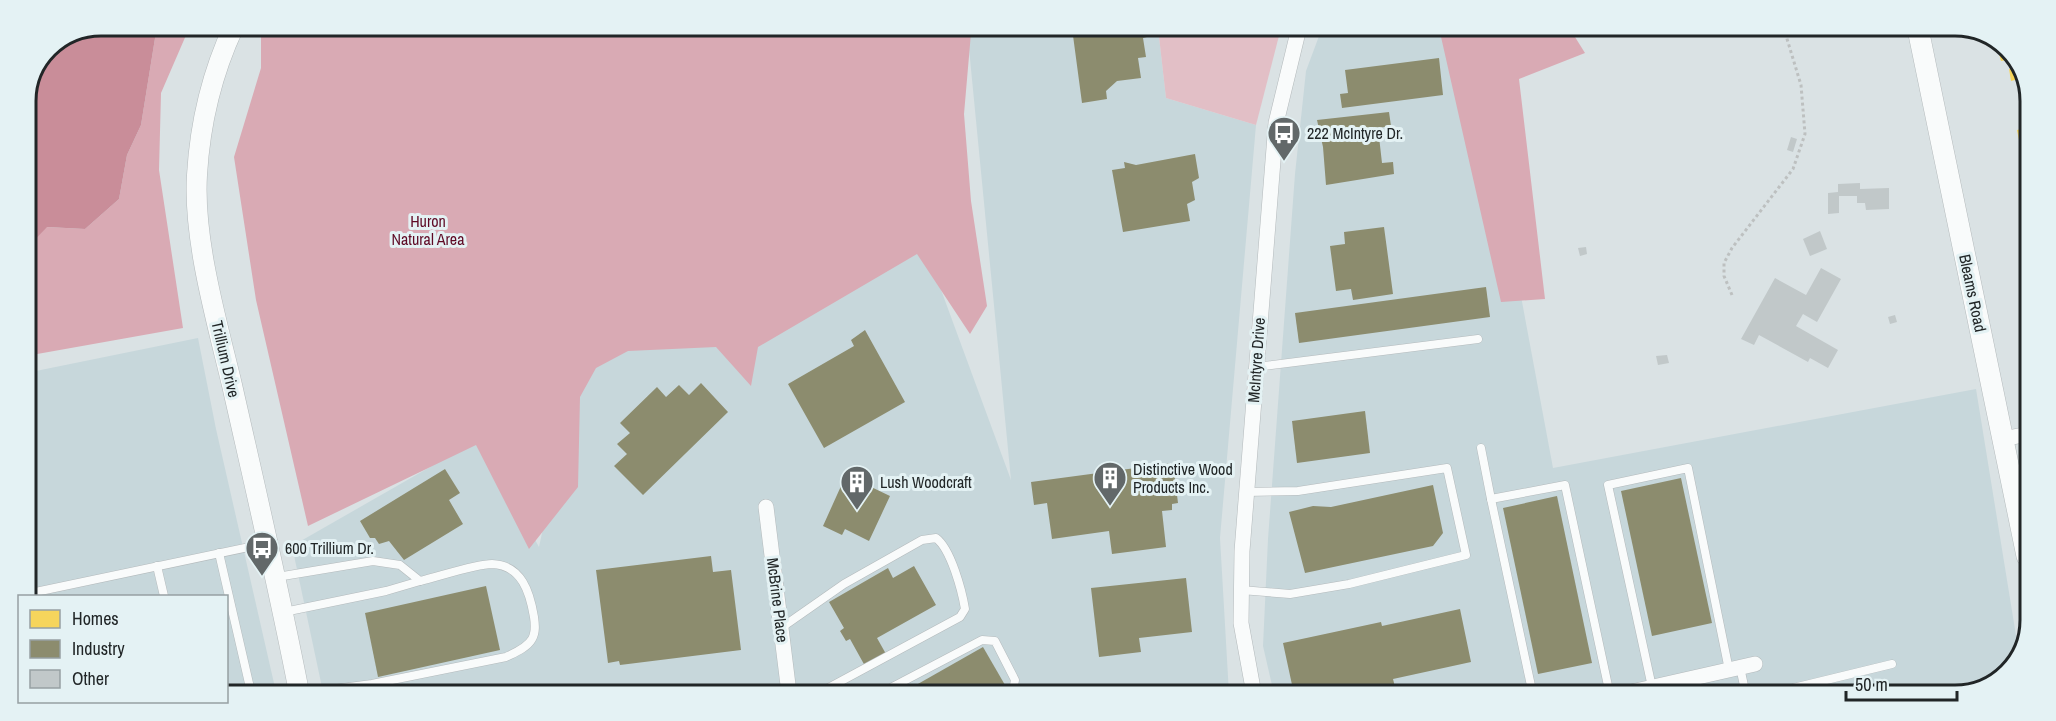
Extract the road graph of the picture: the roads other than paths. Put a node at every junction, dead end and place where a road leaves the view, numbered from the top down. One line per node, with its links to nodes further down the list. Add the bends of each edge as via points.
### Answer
1 (230, 36): 13 (street, Trillium Drive, via 212,81 204,119 197,176 200,222 213,302)
2 (1297, 36): 5 (street, McIntyre Drive, via 1276,123)
3 (1919, 36): 7 (main road, Bleams Road)
4 (1478, 339): 5 (lane)
5 (1256, 367): 9 (street, McIntyre Drive)
6 (2020, 436): 7 (street)
7 (2003, 439): 12 (main road, Bleams Road)
8 (1481, 448): 10 (lane)
9 (1246, 492): 18 (street, McIntyre Drive); 18 (lane, via 1298,491 1447,468 1466,555 1349,584 1290,594)
10 (1491, 499): 33 (lane); 34 (lane, via 1565,485)
11 (766, 507): 22 (street, McBrine Place)
12 (2020, 522)
13 (268, 543): 14 (lane); 16 (street, Trillium Drive)
14 (219, 553): 15 (lane); 25 (lane)
15 (157, 566): 19 (lane); 20 (lane)
16 (276, 577): 17 (lane, via 373,561 400,565); 21 (street, Trillium Drive)
17 (420, 581): 21 (lane); 27 (lane, via 492,564 511,569 524,582 531,598 536,629 532,640 506,657)
18 (1241, 590): 32 (street, McIntyre Drive, via 1240,623)
19 (36, 592)
20 (164, 595)
21 (283, 612): 26 (street, Trillium Drive)
22 (781, 628): 28 (street, McBrine Place); 29 (lane, via 844,584 922,540 930,537 944,544 963,598 965,609 960,617)
23 (1892, 664): 38 (lane)
24 (1742, 667): 35 (lane, via 1688,468 1608,485); 36 (street); 37 (lane)
25 (249, 685)
26 (298, 685)
27 (364, 685)
28 (788, 685)
29 (834, 685)
30 (895, 685): 31 (lane, via 982,640 995,641)
31 (1015, 685)
32 (1252, 685)
33 (1531, 685)
34 (1608, 685)
35 (1652, 685)
36 (1661, 685)
37 (1745, 685)
38 (1806, 685)

